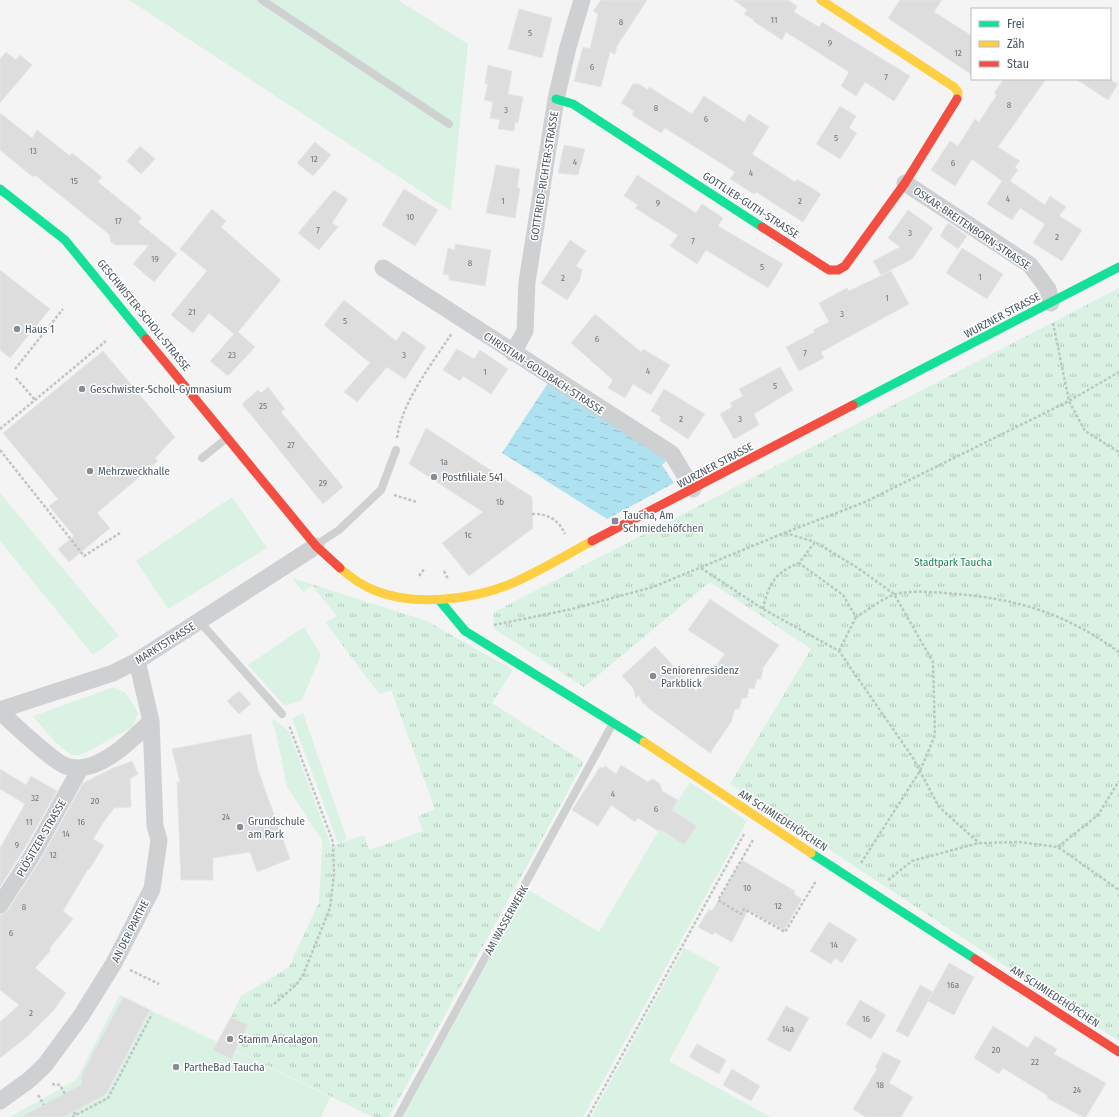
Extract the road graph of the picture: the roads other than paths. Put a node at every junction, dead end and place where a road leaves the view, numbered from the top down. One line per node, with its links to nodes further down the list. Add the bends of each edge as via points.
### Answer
1 (262, 0): 5 (lane)
2 (582, 0): 4 (street, GOTTFRIED-RICHTER-STRASSE)
3 (821, 0): 6 (street, OSKAR-BREITENBORN-STRASSE, via 958,92 958,98)
4 (556, 99): 6 (street, GOTTLIEB-GUTH-STRASSE, via 573,104 829,270 838,270 845,266); 11 (street, GOTTFRIED-RICHTER-STRASSE, via 527,282 525,331)
5 (449, 124)
6 (905, 183): 10 (street, OSKAR-BREITENBORN-STRASSE, via 1030,265 1048,290)
7 (0, 188): 12 (street, GESCHWISTER-SCHOLL-STRASSE, via 65,240)
8 (1119, 267): 10 (street, WURZNER STRASSE)
9 (383, 268): 11 (street, CHRISTIAN-GOLDBACH-STRASSE)
10 (1051, 303): 15 (street, WURZNER STRASSE)
11 (513, 353): 15 (street, CHRISTIAN-GOLDBACH-STRASSE, via 672,454)
12 (228, 438): 14 (lane); 16 (street, GESCHWISTER-SCHOLL-STRASSE)
13 (396, 450): 16 (lane, via 381,490 339,530)
14 (202, 458)
15 (693, 490): 17 (street, WURZNER STRASSE, via 508,585)
16 (316, 546): 17 (street, WURZNER STRASSE, via 340,570 371,589 405,598); 18 (street, MARKTSTRASSE)
17 (440, 601): 23 (street, AM SCHMIEDEHÖFCHEN, via 465,631)
18 (199, 621): 19 (street, MARKTSTRASSE); 21 (lane, via 227,646)
19 (137, 661): 20 (street, MARKTSTRASSE, via 113,672); 22 (street, AN DER PARTHE)
20 (0, 711): 24 (street, via 65,766)
21 (282, 714)
22 (151, 721): 24 (street, via 124,748); 27 (street, AN DER PARTHE, via 154,826 159,840 152,889 114,963 81,1016 45,1065)
23 (614, 722): 26 (street, AM SCHMIEDEHÖFCHEN, via 754,816); 28 (lane, AM WASSERWERK)
24 (80, 769): 25 (street, PLÖSITZER STRASSE, via 33,854)
25 (0, 905)
26 (1119, 1052)
27 (0, 1102)
28 (398, 1117)

